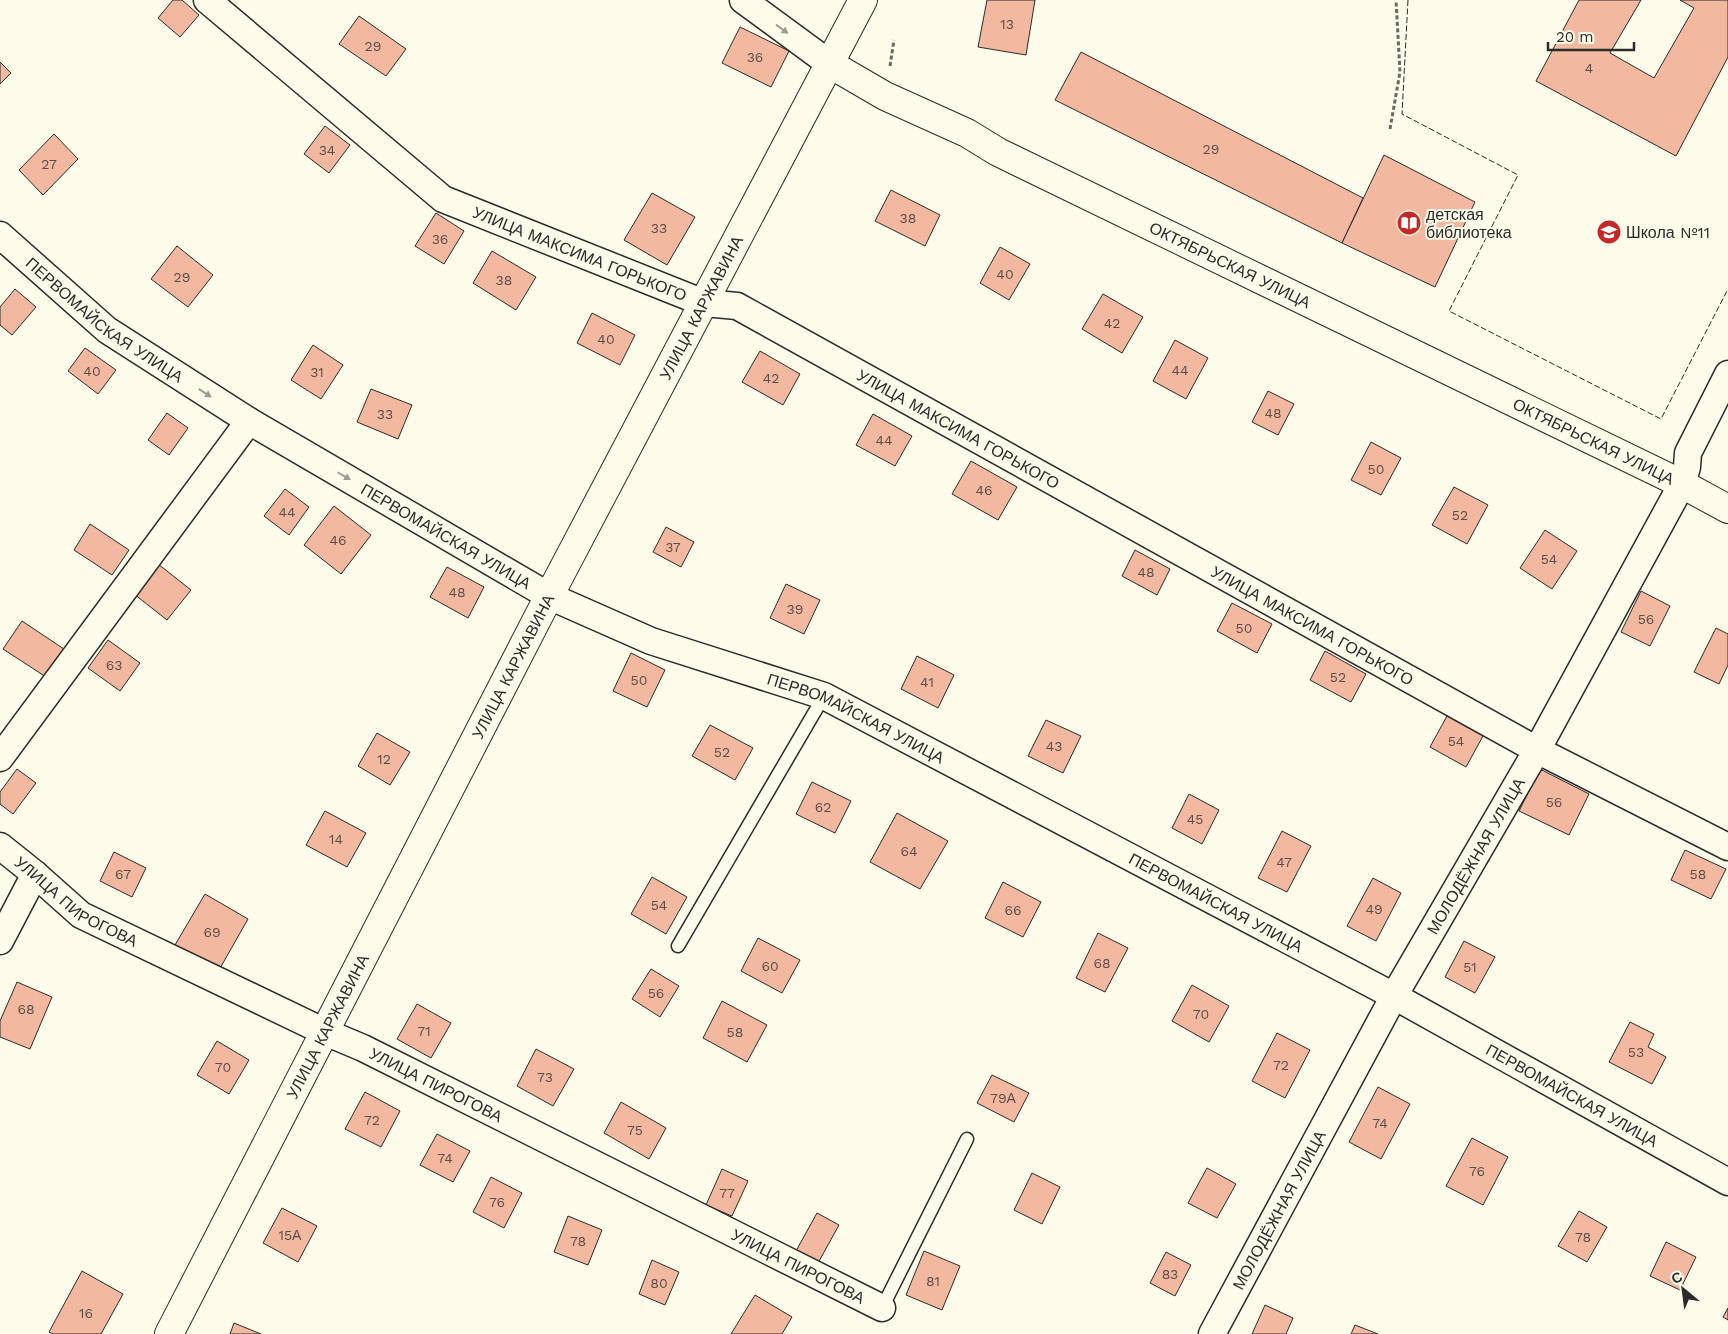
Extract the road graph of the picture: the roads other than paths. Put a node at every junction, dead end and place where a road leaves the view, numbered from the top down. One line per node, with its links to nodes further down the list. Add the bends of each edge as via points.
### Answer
1 (207, 0): 6 (street, УЛИЦА МАКСИМА ГОРЬКОГО, via 443,199)
2 (743, 0): 4 (street, ОКТЯБРЬСКАЯ УЛИЦА, one-way to 4)
3 (864, 0): 4 (street, УЛИЦА КАРЖАВИНА)
4 (830, 64): 6 (street, УЛИЦА КАРЖАВИНА); 9 (street, ОКТЯБРЬСКАЯ УЛИЦА, via 885,96 966,133 998,152)
5 (0, 236): 8 (street, ПЕРВОМАЙСКАЯ УЛИЦА, one-way to 8, via 107,330)
6 (704, 302): 11 (street, УЛИЦА КАРЖАВИНА); 13 (street, УЛИЦА МАКСИМА ГОРЬКОГО, via 737,306)
7 (1728, 374): 9 (street, МОЛОДЁЖНАЯ УЛИЦА, via 1688,453)
8 (249, 421): 11 (street, ПЕРВОМАЙСКАЯ УЛИЦА, one-way to 11); 14 (street)
9 (1682, 484): 10 (street, ОКТЯБРЬСКАЯ УЛИЦА); 13 (street, МОЛОДЁЖНАЯ УЛИЦА)
10 (1728, 509)
11 (549, 596): 12 (street, ПЕРВОМАЙСКАЯ УЛИЦА, via 651,641); 21 (street, УЛИЦА КАРЖАВИНА)
12 (824, 696): 19 (lane); 20 (street, ПЕРВОМАЙСКАЯ УЛИЦА)
13 (1537, 750): 16 (street, УЛИЦА МАКСИМА ГОРЬКОГО); 20 (street, МОЛОДЁЖНАЯ УЛИЦА)
14 (0, 758)
15 (0, 846): 17 (street, УЛИЦА ПИРОГОВА)
16 (1728, 847)
17 (34, 874): 18 (street); 21 (street, УЛИЦА ПИРОГОВА, via 80,915)
18 (0, 941)
19 (678, 946)
20 (1394, 996): 23 (street, ПЕРВОМАЙСКАЯ УЛИЦА); 26 (street, МОЛОДЁЖНАЯ УЛИЦА)
21 (325, 1032): 24 (street, УЛИЦА ПИРОГОВА, via 363,1048); 25 (street, УЛИЦА КАРЖАВИНА)
22 (967, 1139): 24 (lane)
23 (1728, 1182)
24 (882, 1308)
25 (175, 1323)
26 (1217, 1332)

